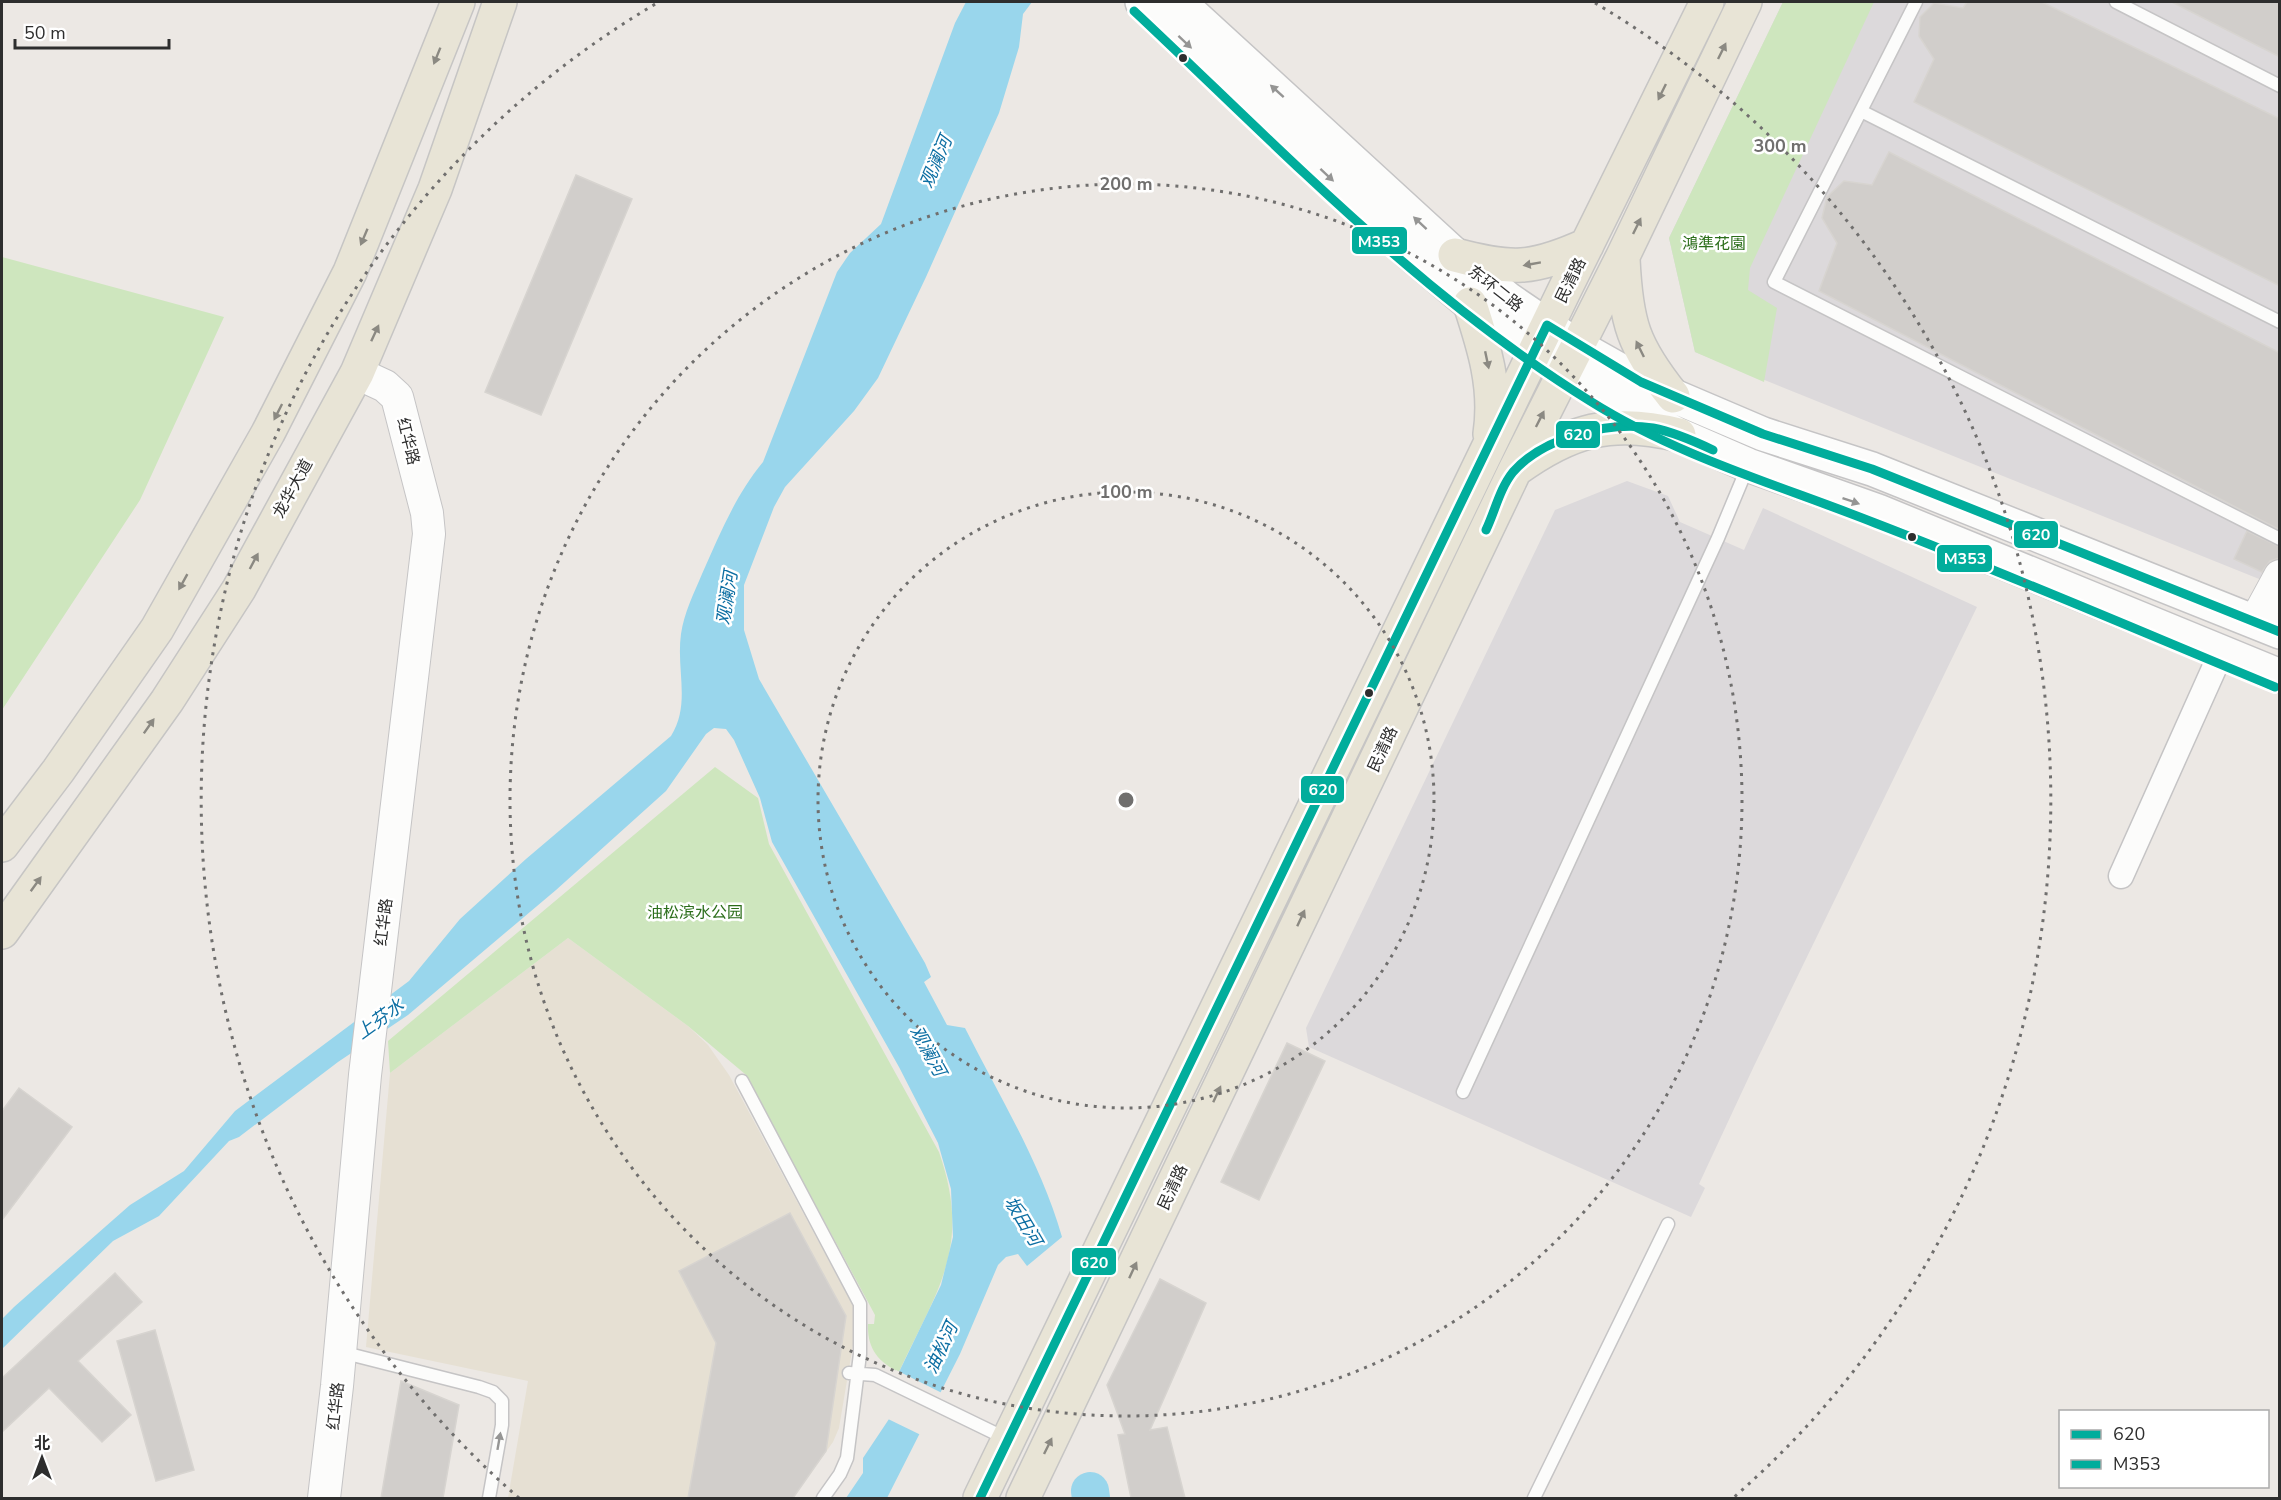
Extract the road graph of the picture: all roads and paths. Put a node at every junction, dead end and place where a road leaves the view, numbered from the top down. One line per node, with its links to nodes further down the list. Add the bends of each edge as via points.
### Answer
1 (458, 2): 29 (main road, one-way to 29, via 350,272 268,433 157,628)
2 (500, 2): 18 (main road, 龙华大道, one-way to 2, via 435,189)
3 (1142, 2): 14 (main road, 东环二路, one-way to 14, via 1404,248)
4 (1179, 2): 12 (main road, 东环二路, one-way to 4)
5 (1707, 2): 11 (main road, 民清路, one-way to 11)
6 (1745, 2): 13 (main road, 民清路, one-way to 6)
7 (1916, 2): 10 (lane)
8 (2116, 2): 9 (lane)
9 (2280, 86)
10 (1861, 111): 15 (lane); 24 (lane, via 1774,282)
11 (1587, 245): 12 (main road, one-way to 12, via 1530,266 1505,267); 16 (main road, 民清路)
12 (1455, 255): 16 (main road, 东环二路, via 1508,299)
13 (1623, 256): 17 (main road, 民清路); 19 (main road, one-way to 13, via 1641,351 1630,326)
14 (1470, 304): 16 (main road, 东环二路); 21 (main road, one-way to 21, via 1491,381 1493,410)
15 (2280, 322)
16 (1542, 337): 17 (main road, 东环二路); 21 (main road, 民清路)
17 (1572, 357): 19 (main road, 东环二路); 20 (main road, 东环二路, via 1597,392); 23 (main road, 民清路, one-way to 17)
18 (357, 373): 31 (main road, 龙华大道, one-way to 18, via 167,701 239,589); 35 (street, 红华路, via 385,386 397,397 429,534 365,1075)
19 (1674, 396): 26 (main road, 东环二路, via 1762,434 1872,470)
20 (1679, 435): 22 (main road, 东环二路); 23 (main road, via 1624,426 1592,431 1560,441)
21 (1488, 450): 37 (main road, 民清路)
22 (1748, 465): 27 (main road, 东环二路, one-way to 27, via 1878,511); 33 (lane)
23 (1514, 471): 42 (main road, 民清路, one-way to 23)
24 (2280, 539)
25 (2280, 576): 26 (street)
26 (2267, 627)
27 (2222, 653): 28 (main road, 东环二路); 30 (street)
28 (2280, 676)
29 (2, 845)
30 (2121, 876)
31 (2, 932)
32 (742, 1081): 36 (lane, via 860,1304)
33 (1463, 1092)
34 (1668, 1224): 43 (lane)
35 (341, 1352): 38 (street, 红华路); 39 (lane, one-way to 35, via 502,1425 502,1401 493,1392)
36 (854, 1373): 37 (lane, via 875,1375); 40 (lane, via 844,1467)
37 (1008, 1439): 41 (main road, 民清路)
38 (324, 1498)
39 (489, 1498)
40 (823, 1498)
41 (980, 1498)
42 (1023, 1498)
43 (1534, 1498)

